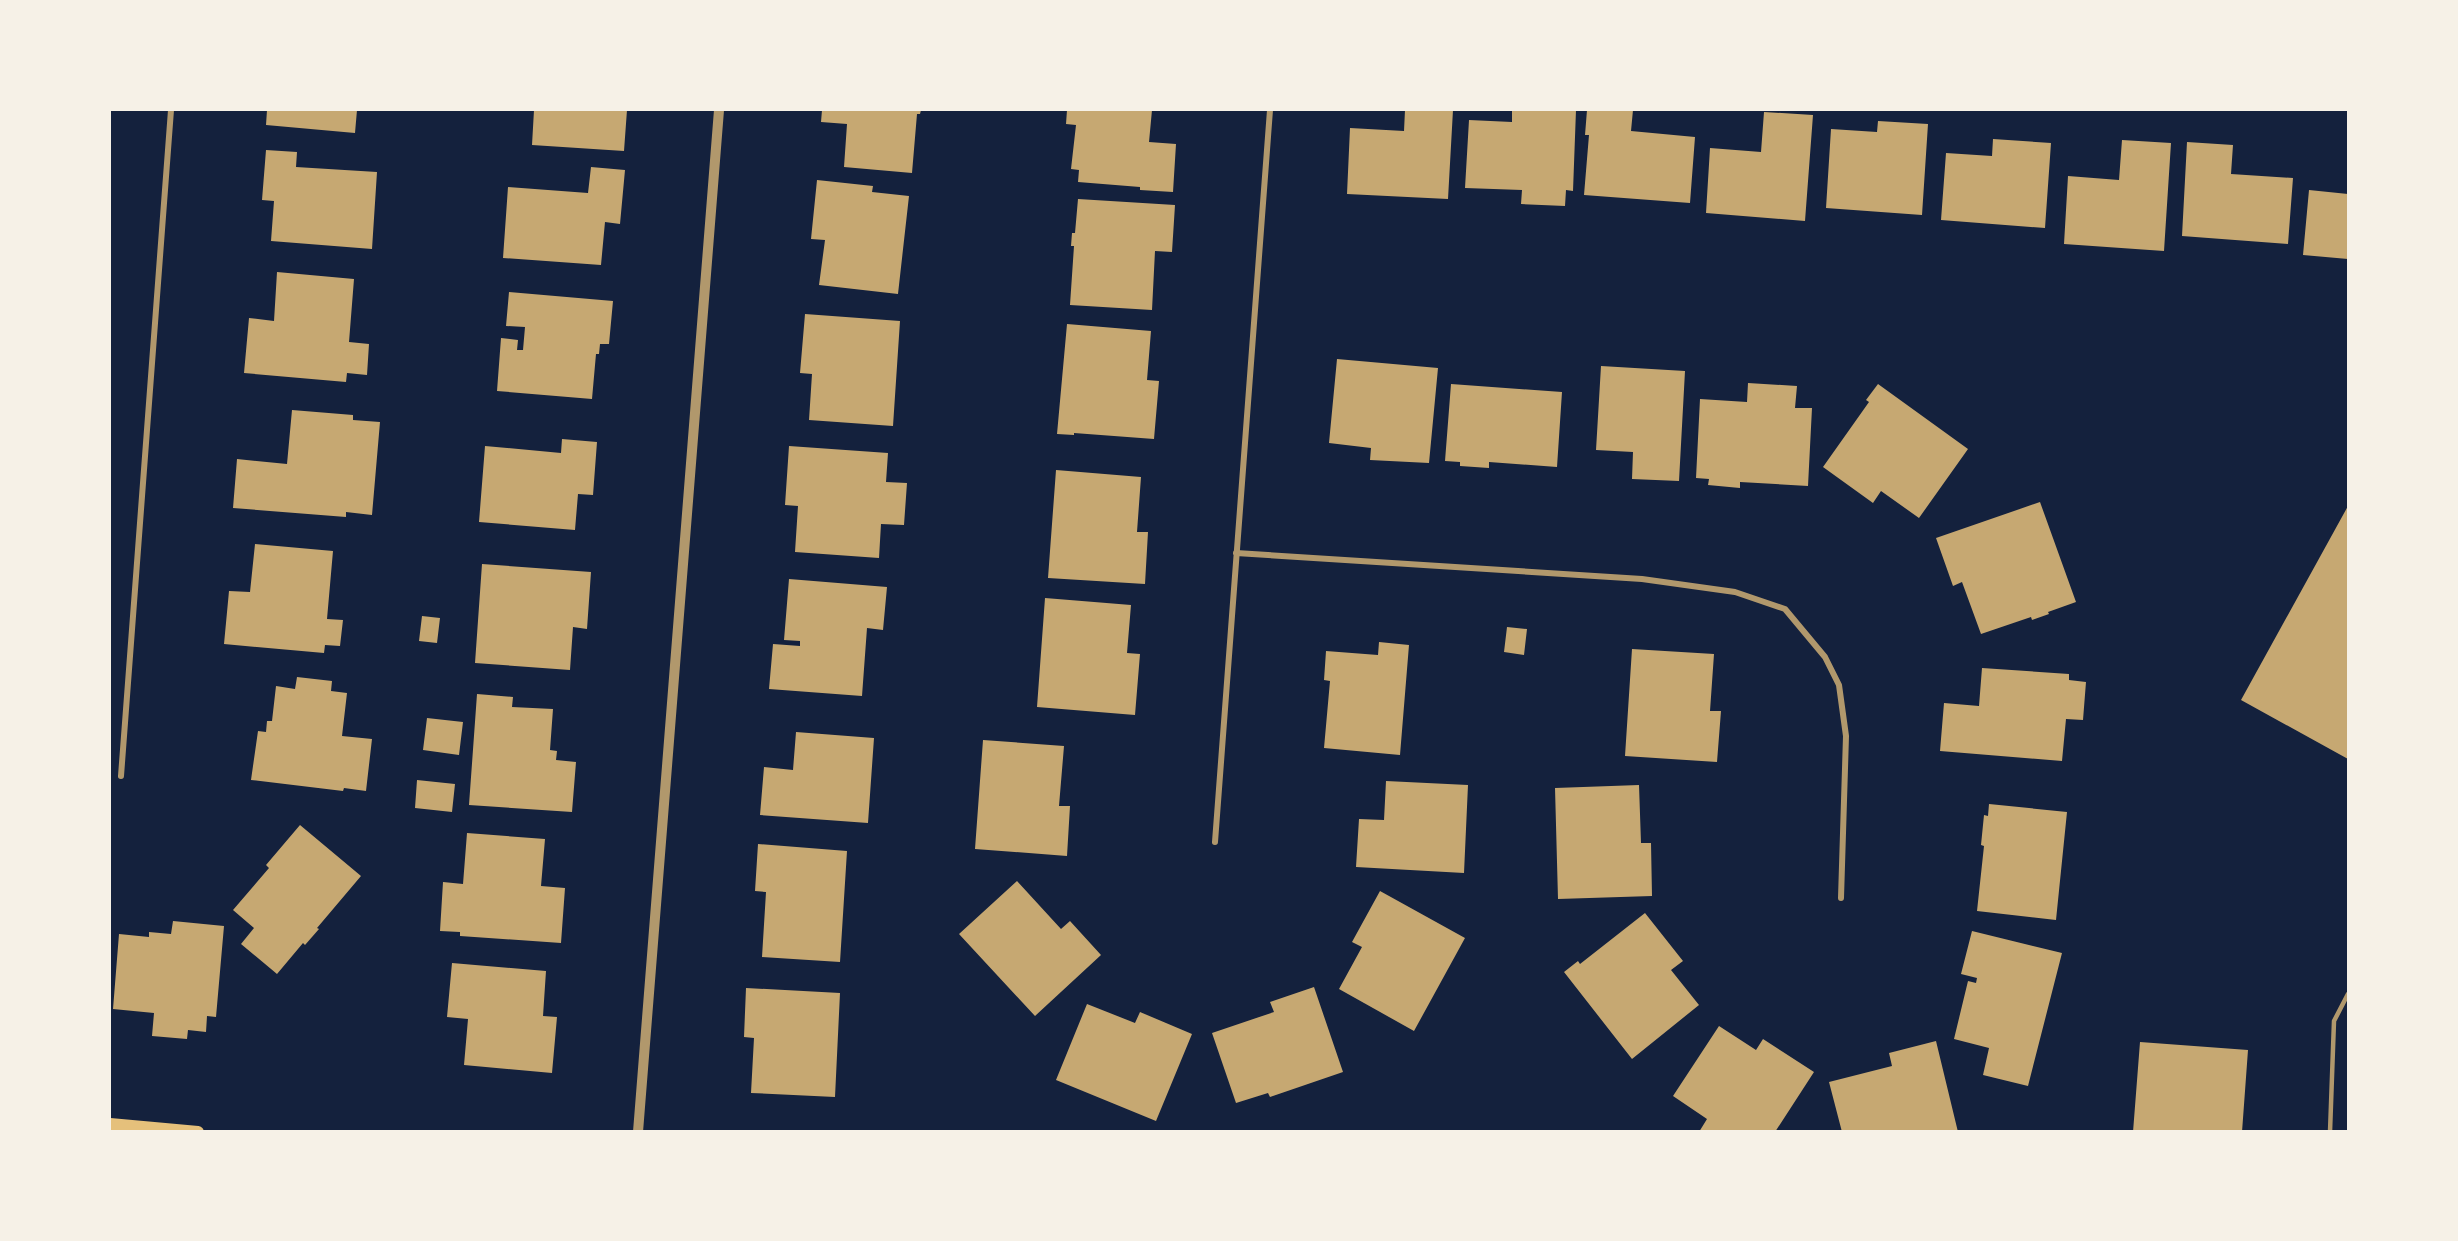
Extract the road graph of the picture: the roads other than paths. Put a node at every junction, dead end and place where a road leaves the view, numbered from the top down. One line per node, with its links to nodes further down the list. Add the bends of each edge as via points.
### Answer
1 (171, 110): 5 (street)
2 (719, 110): 11 (street)
3 (1270, 110): 4 (street)
4 (1236, 553): 6 (street); 7 (street, via 1642,579 1735,592 1785,609 1825,657 1839,685 1846,736)
5 (120, 776)
6 (1215, 842)
7 (1840, 898)
8 (2349, 994): 12 (lane, via 2334,1021)
9 (110, 1124): 10 (main road)
10 (198, 1131)
11 (638, 1131)
12 (2330, 1131)

